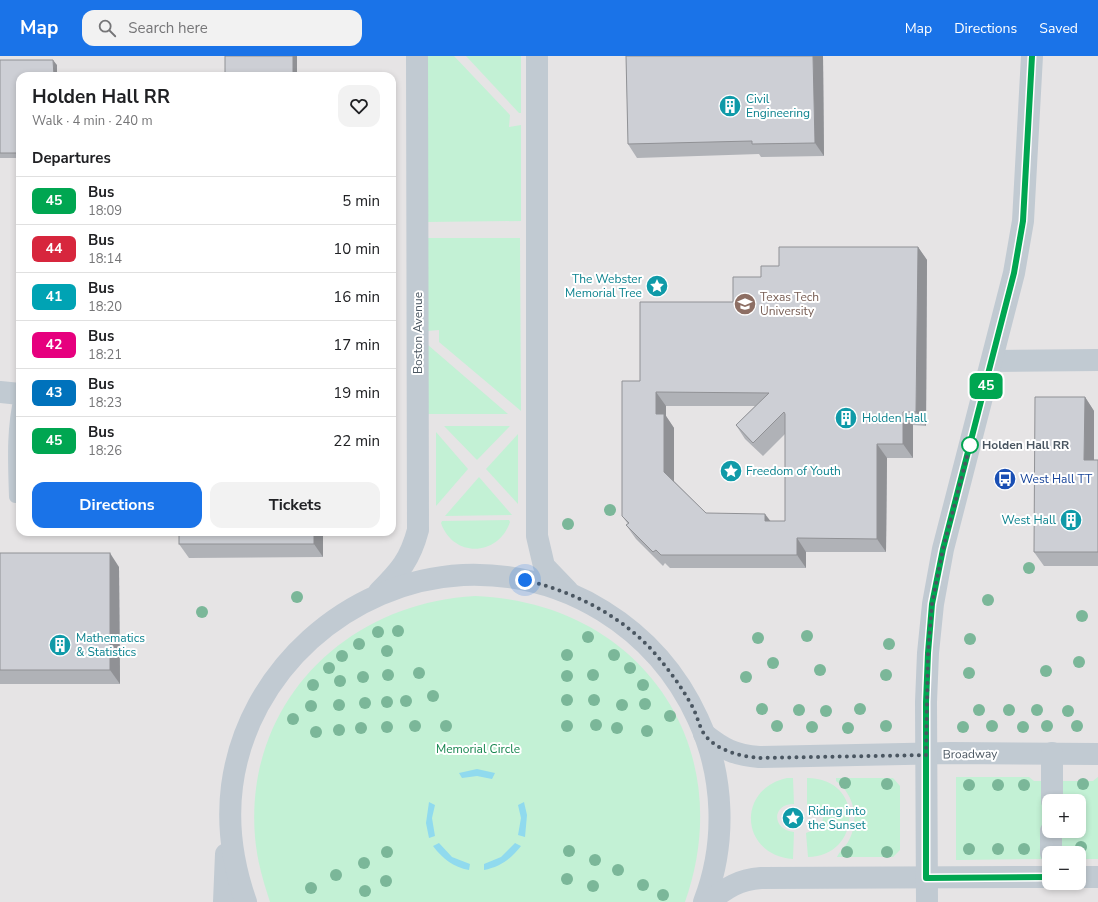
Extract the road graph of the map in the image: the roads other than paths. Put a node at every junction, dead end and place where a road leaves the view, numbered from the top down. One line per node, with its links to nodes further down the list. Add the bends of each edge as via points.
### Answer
1 (417, 56): 11 (street, Boston Avenue, via 418,530 413,550 402,568)
2 (537, 56): 10 (street, via 537,536 544,566)
3 (1032, 56): 5 (street, via 1023,221 1014,273)
4 (1098, 360): 5 (street)
5 (992, 361): 15 (street, via 936,583 928,653)
6 (0, 392): 7 (street)
7 (16, 395)
8 (16, 412): 9 (lane)
9 (16, 497)
10 (571, 594): 11 (street, via 525,580 478,575 430,579 407,584); 12 (street, via 614,618 650,648 680,686 693,707)
11 (376, 596): 17 (street, via 322,628 273,680 242,744 232,786)
12 (704, 734): 15 (street, Broadway, via 730,752 759,758); 24 (street, via 716,775 720,823 714,871)
13 (1052, 754): 14 (street, Broadway); 15 (street, Broadway); 16 (street)
14 (1098, 754)
15 (926, 755): 21 (street)
16 (1052, 794)
17 (230, 815): 22 (street); 23 (street, via 235,862)
18 (1042, 877): 21 (street)
19 (1086, 877): 20 (street)
20 (1098, 877)
21 (926, 878): 25 (street, via 746,879 733,884); 26 (street)
22 (224, 902)
23 (246, 902)
24 (704, 902)
25 (708, 902)
26 (927, 902)

